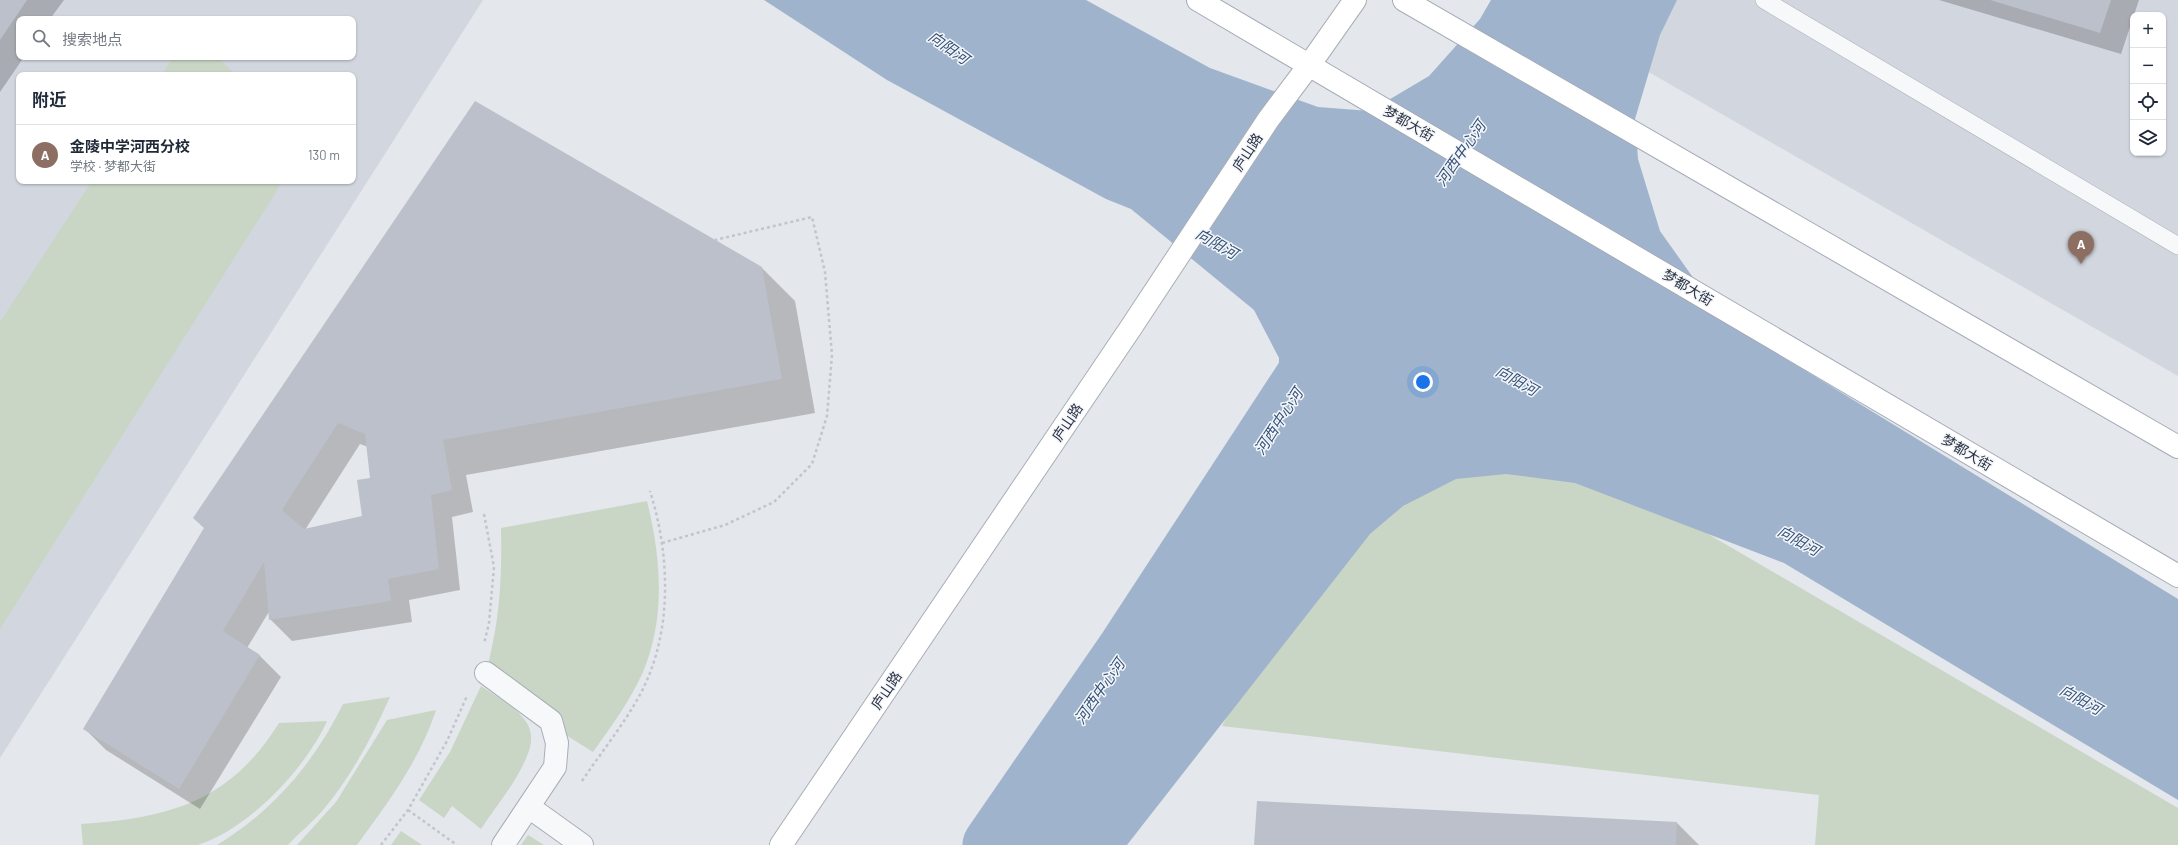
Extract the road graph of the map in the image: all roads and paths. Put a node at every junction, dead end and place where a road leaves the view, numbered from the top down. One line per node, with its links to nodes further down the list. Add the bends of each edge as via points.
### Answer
1 (1198, 0): 5 (main road, 梦都大街)
2 (1355, 0): 5 (main road, 庐山路)
3 (1764, 0): 7 (lane)
4 (1407, 2): 8 (main road)
5 (1310, 64): 12 (main road, 梦都大街); 23 (main road, 庐山路, via 1268,120)
6 (715, 240): 11 (path, via 812,217 825,272 832,355 827,416 812,464 774,502 725,525)
7 (2178, 246)
8 (2178, 447)
9 (650, 491): 11 (path)
10 (484, 514): 13 (path, via 494,567 489,623)
11 (662, 543): 16 (path, via 664,605 656,658 637,700)
12 (2178, 576)
13 (482, 651)
14 (486, 673): 17 (street, via 551,721 557,743 555,767)
15 (468, 692): 18 (path, via 447,740)
16 (579, 785)
17 (529, 807): 21 (street); 22 (street)
18 (408, 810): 19 (path); 20 (path)
19 (381, 845)
20 (457, 845)
21 (503, 845)
22 (582, 845)
23 (781, 845)

